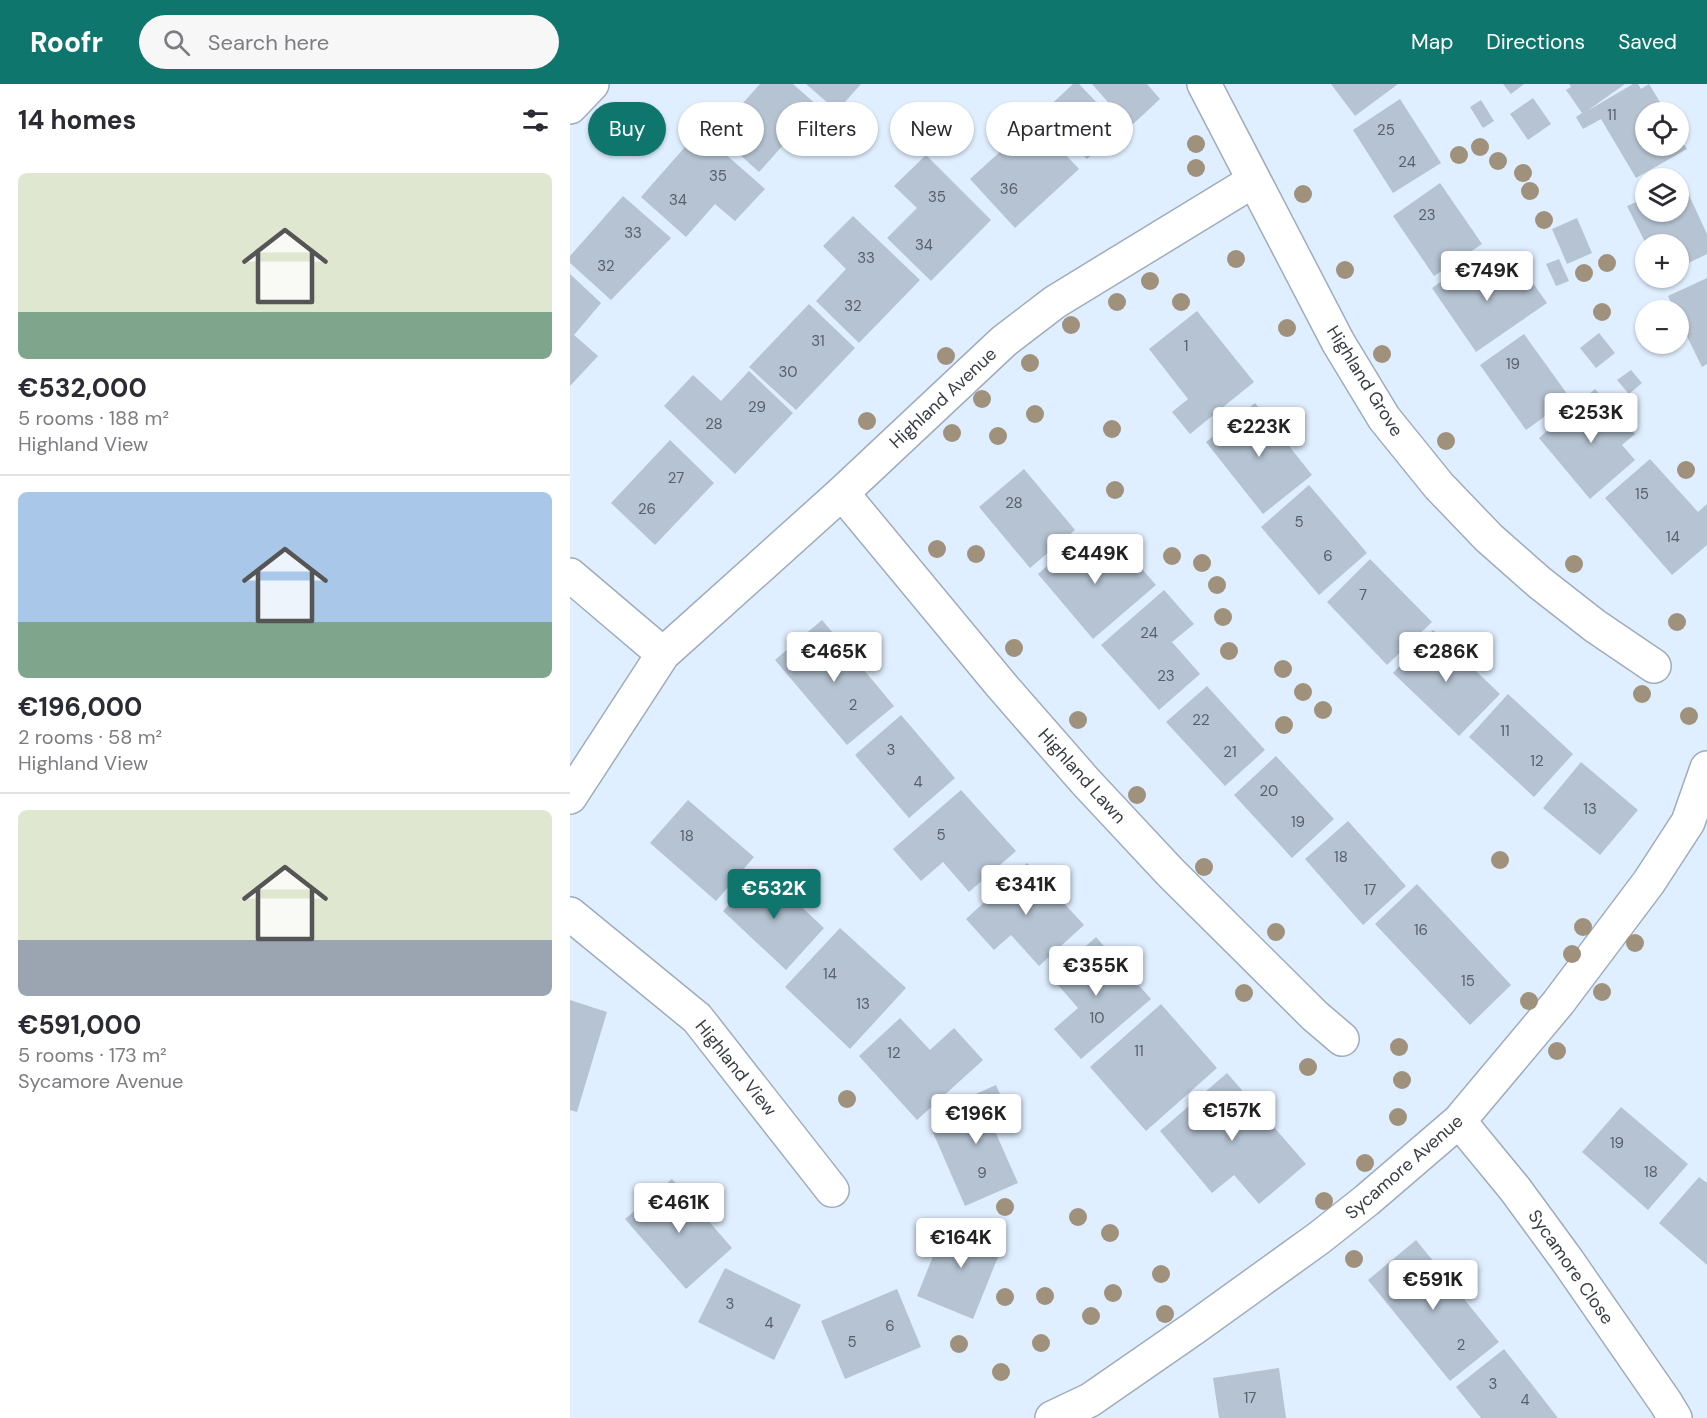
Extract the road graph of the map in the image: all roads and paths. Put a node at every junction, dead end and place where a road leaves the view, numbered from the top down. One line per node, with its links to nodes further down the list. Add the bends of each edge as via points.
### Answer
1 (592, 84): 3 (street)
2 (1204, 84): 4 (street, Highland Grove)
3 (570, 107)
4 (1253, 181): 5 (street, Highland Avenue, via 1055,303 1004,341); 8 (street, Highland Grove, via 1338,342 1384,418 1439,486 1540,583)
5 (842, 493): 7 (street, Highland Avenue); 13 (street, Highland Lawn, via 1085,781 1170,872)
6 (570, 575): 7 (street)
7 (663, 654): 10 (street, Highland Avenue)
8 (1654, 666)
9 (1707, 768): 11 (street, Sycamore Avenue)
10 (570, 797)
11 (1697, 825): 14 (street, Sycamore Avenue, via 1565,994)
12 (570, 914): 15 (street, Highland View, via 697,1018)
13 (1342, 1039)
14 (1459, 1121): 16 (street, Sycamore Avenue, via 1319,1238 1194,1328); 18 (street, Sycamore Close, via 1567,1260)
15 (832, 1190)
16 (1093, 1409): 17 (street, Sycamore Avenue)
17 (1052, 1418)
18 (1675, 1418)

